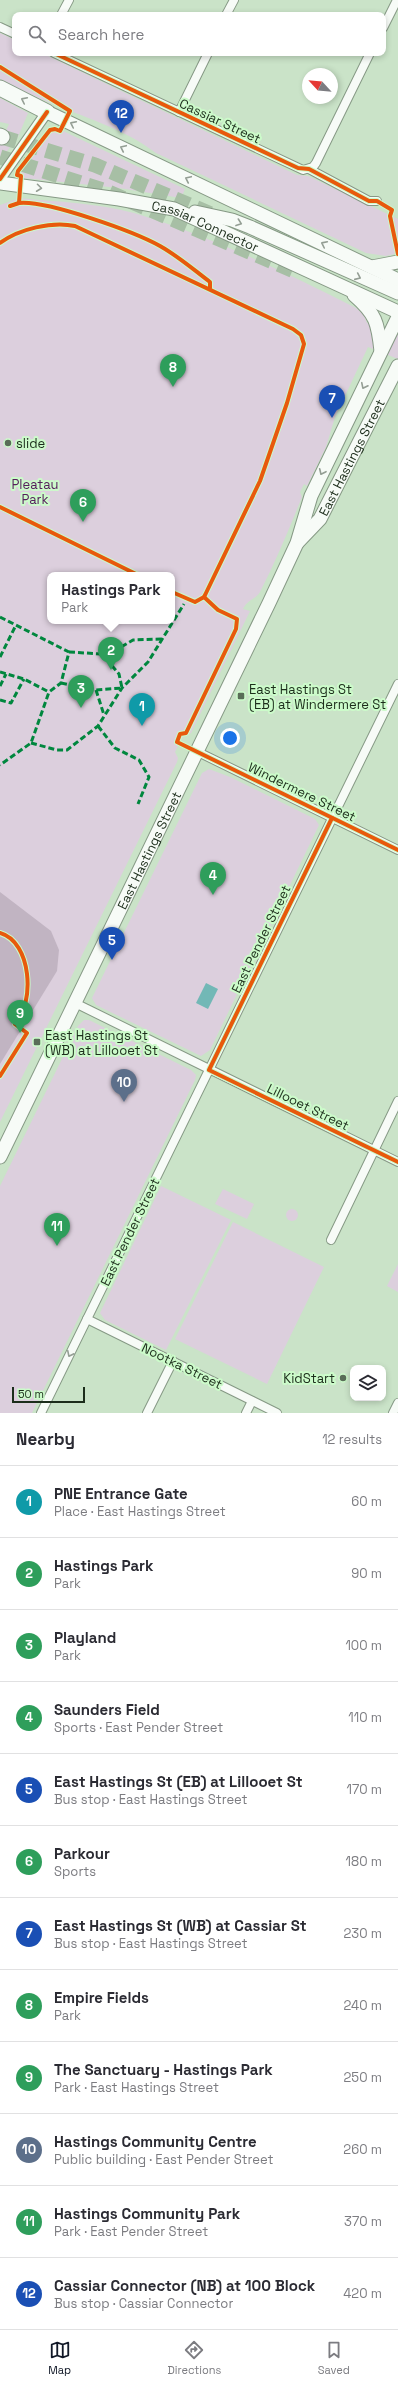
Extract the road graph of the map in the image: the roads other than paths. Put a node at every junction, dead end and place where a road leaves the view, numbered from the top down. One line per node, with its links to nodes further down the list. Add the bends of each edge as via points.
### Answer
1 (69, 0): 4 (street)
2 (234, 0): 5 (street)
3 (397, 0): 6 (street)
4 (63, 12)
5 (228, 12)
6 (386, 22)
7 (0, 27): 8 (street)
8 (12, 33)
9 (60, 56): 14 (street, Cassiar Street)
10 (207, 56): 14 (street)
11 (369, 56): 15 (street, via 316,163)
12 (0, 88): 13 (highway, one-way to 12)
13 (47, 112): 16 (street); 21 (main road, one-way to 13)
14 (179, 112): 15 (street, Cassiar Street, via 298,168)
15 (309, 169): 18 (street, Cassiar Street, via 369,201)
16 (0, 179)
17 (0, 183): 19 (main road, Cassiar Connector, one-way to 19)
18 (377, 201)
19 (174, 209): 23 (main road, Cassiar Connector); 24 (main road, one-way to 24, via 214,216 250,227)
20 (398, 262): 21 (main road)
21 (372, 267): 22 (main road)
22 (398, 280)
23 (344, 288): 25 (main road, Cassiar Connector); 27 (main road, via 366,306 376,319)
24 (398, 293)
25 (398, 312)
26 (398, 317): 27 (main road, East Hastings Street)
27 (381, 351): 29 (main road, East Hastings Street, one-way to 29, via 311,496)
28 (398, 366): 29 (main road, East Hastings Street, via 320,519)
29 (297, 543): 31 (main road, East Hastings Street)
30 (398, 684): 32 (street, East Pender Street)
31 (198, 752): 32 (street, Windermere Street); 34 (main road, East Hastings Street)
32 (332, 818): 33 (street, Windermere Street); 35 (street, East Pender Street)
33 (398, 850)
34 (75, 1003): 35 (street, Lillooet Street); 38 (main road, East Hastings Street)
35 (209, 1070): 37 (street, Lillooet Street); 41 (street, East Pender Street)
36 (398, 1101): 37 (street)
37 (374, 1150): 39 (street, Lillooet Street); 40 (street)
38 (0, 1157)
39 (398, 1162)
40 (330, 1240)
41 (88, 1319): 42 (street, Nootka Street); 45 (street, East Pender Street, one-way to 45)
42 (173, 1361): 43 (street, Nootka Street); 46 (street)
43 (252, 1401): 47 (street); 48 (street, Nootka Street)
44 (398, 1403): 49 (street)
45 (41, 1413)
46 (147, 1413)
47 (246, 1413)
48 (277, 1413)
49 (393, 1413)

